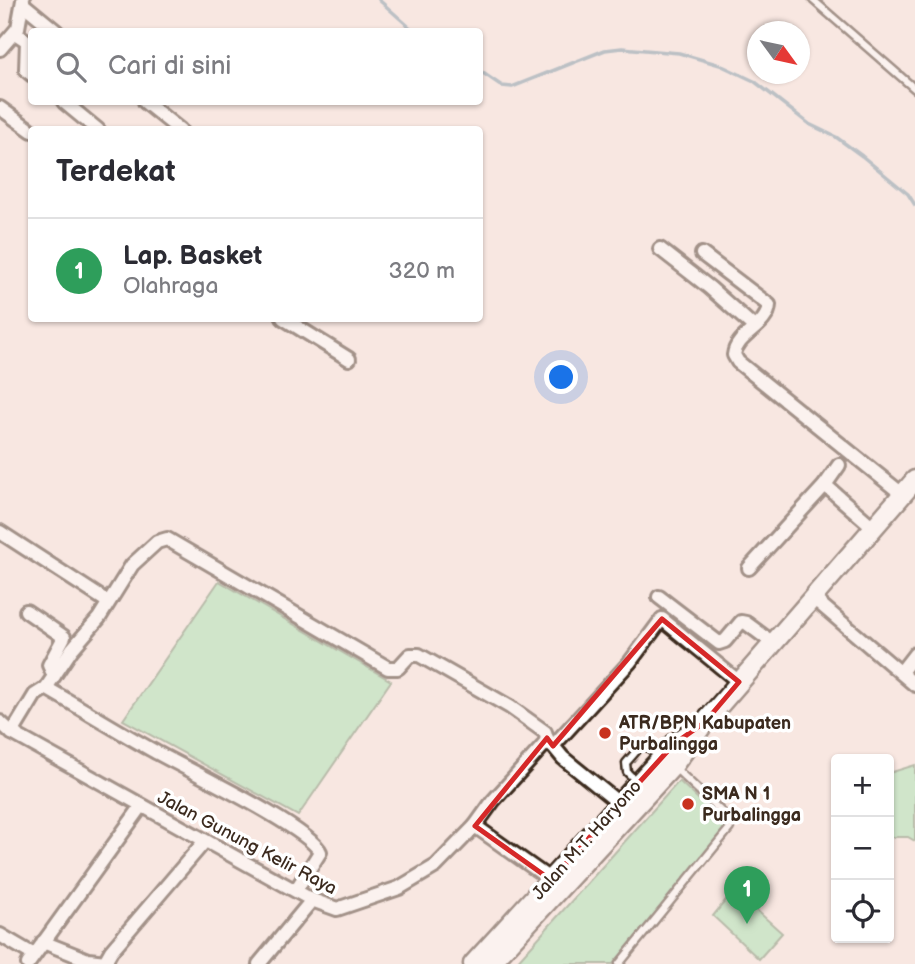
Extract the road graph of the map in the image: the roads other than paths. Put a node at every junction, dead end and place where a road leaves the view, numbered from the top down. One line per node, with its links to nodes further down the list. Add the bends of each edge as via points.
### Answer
1 (813, 0): 7 (lane)
2 (23, 2): 3 (street); 4 (street)
3 (52, 28)
4 (15, 33): 5 (street); 6 (street, via 27,41)
5 (0, 50)
6 (28, 72)
7 (915, 89)
8 (68, 105): 11 (street)
9 (149, 105): 12 (street)
10 (0, 108): 13 (street)
11 (93, 126)
12 (175, 126)
13 (28, 128)
14 (660, 249): 17 (street)
15 (702, 254): 17 (street, via 769,305)
16 (289, 322): 18 (street)
17 (754, 327): 22 (street, via 733,351 738,362)
18 (349, 359)
19 (839, 465): 21 (street)
20 (915, 480): 22 (main road, Jalan M.T. Haryono)
21 (825, 485): 23 (street); 25 (street)
22 (902, 494): 23 (main road, Jalan M.T. Haryono)
23 (873, 527): 27 (main road, Jalan M.T. Haryono)
24 (0, 532): 28 (street)
25 (749, 568)
26 (659, 597): 30 (street, via 719,643 744,622)
27 (813, 597): 30 (main road, Jalan M.T. Haryono); 33 (street)
28 (104, 599): 32 (street, via 90,630); 38 (street, via 144,552 167,539 388,668 398,668 412,654 426,658 510,707 545,732)
29 (26, 611): 32 (street, via 64,637 49,663)
30 (773, 643): 34 (main road, Jalan M.T. Haryono)
31 (915, 653): 33 (street)
32 (52, 672): 36 (street)
33 (901, 672): 35 (street)
34 (739, 682): 38 (street, Jalan Gunung Kelir Raya, via 662,620 630,662); 39 (main road, Jalan M.T. Haryono, via 705,722 684,734)
35 (915, 685)
36 (46, 688): 37 (street, via 34,695); 45 (street, via 317,846 320,852)
37 (6, 728): 41 (street, Jalan Gunung Kelir Raya)
38 (550, 742): 40 (street); 42 (street, Jalan Gunung Kelir Raya)
39 (667, 762): 40 (main road, Jalan M.T. Haryono); 51 (main road, Jalan M.T. Haryono); 53 (lane, via 727,817 730,828)
40 (620, 804): 44 (main road, Jalan M.T. Haryono)
41 (141, 807): 43 (street, Jalan Gunung Kelir Raya); 48 (street)
42 (475, 826): 44 (street); 46 (street, Jalan Gunung Kelir Raya, via 436,866 399,888 337,909)
43 (205, 841): 45 (street, Jalan Gunung Kelir Raya); 50 (street, via 111,951)
44 (551, 880): 51 (main road, Jalan M.T. Haryono)
45 (296, 890): 46 (street, Jalan Gunung Kelir Raya)
46 (312, 900): 52 (street)
47 (0, 935): 49 (street)
48 (43, 942): 49 (street); 50 (street)
49 (31, 959)
50 (107, 963)
51 (485, 963)
52 (259, 964)
53 (619, 964)

